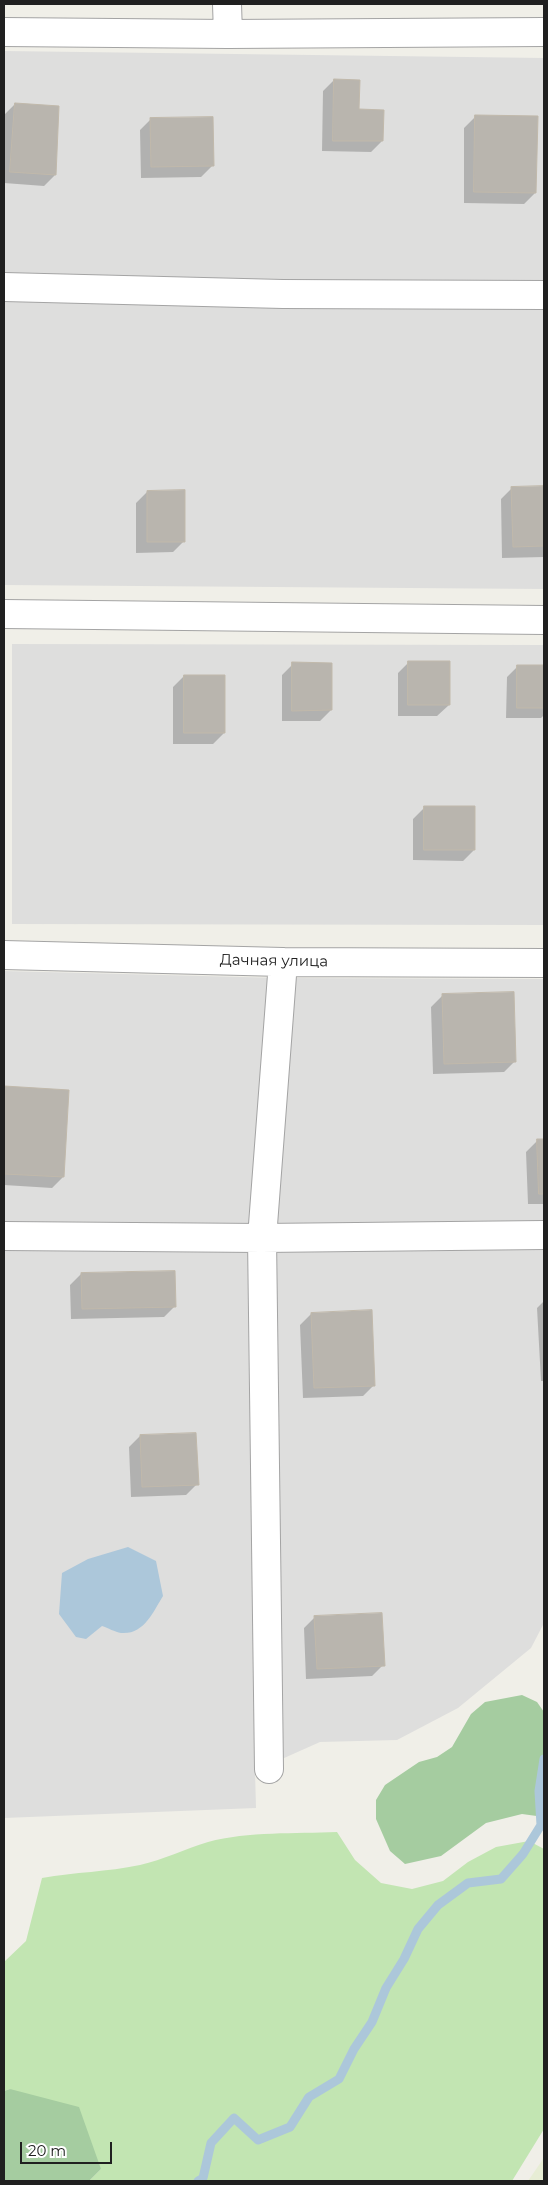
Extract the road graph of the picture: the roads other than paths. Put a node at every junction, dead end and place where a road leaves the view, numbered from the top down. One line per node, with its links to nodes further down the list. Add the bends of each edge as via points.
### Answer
1 (228, 4): 4 (street)
2 (4, 32): 4 (street)
3 (544, 32): 4 (street)
4 (228, 34)
5 (4, 287): 6 (street, via 283,294)
6 (544, 295)
7 (4, 614): 8 (street)
8 (544, 620)
9 (4, 956): 10 (street, Дачная улица)
10 (283, 962): 11 (street, Дачная улица); 14 (street)
11 (544, 963)
12 (544, 1235): 14 (street)
13 (4, 1236): 14 (street)
14 (262, 1238): 15 (street)
15 (269, 1769)

